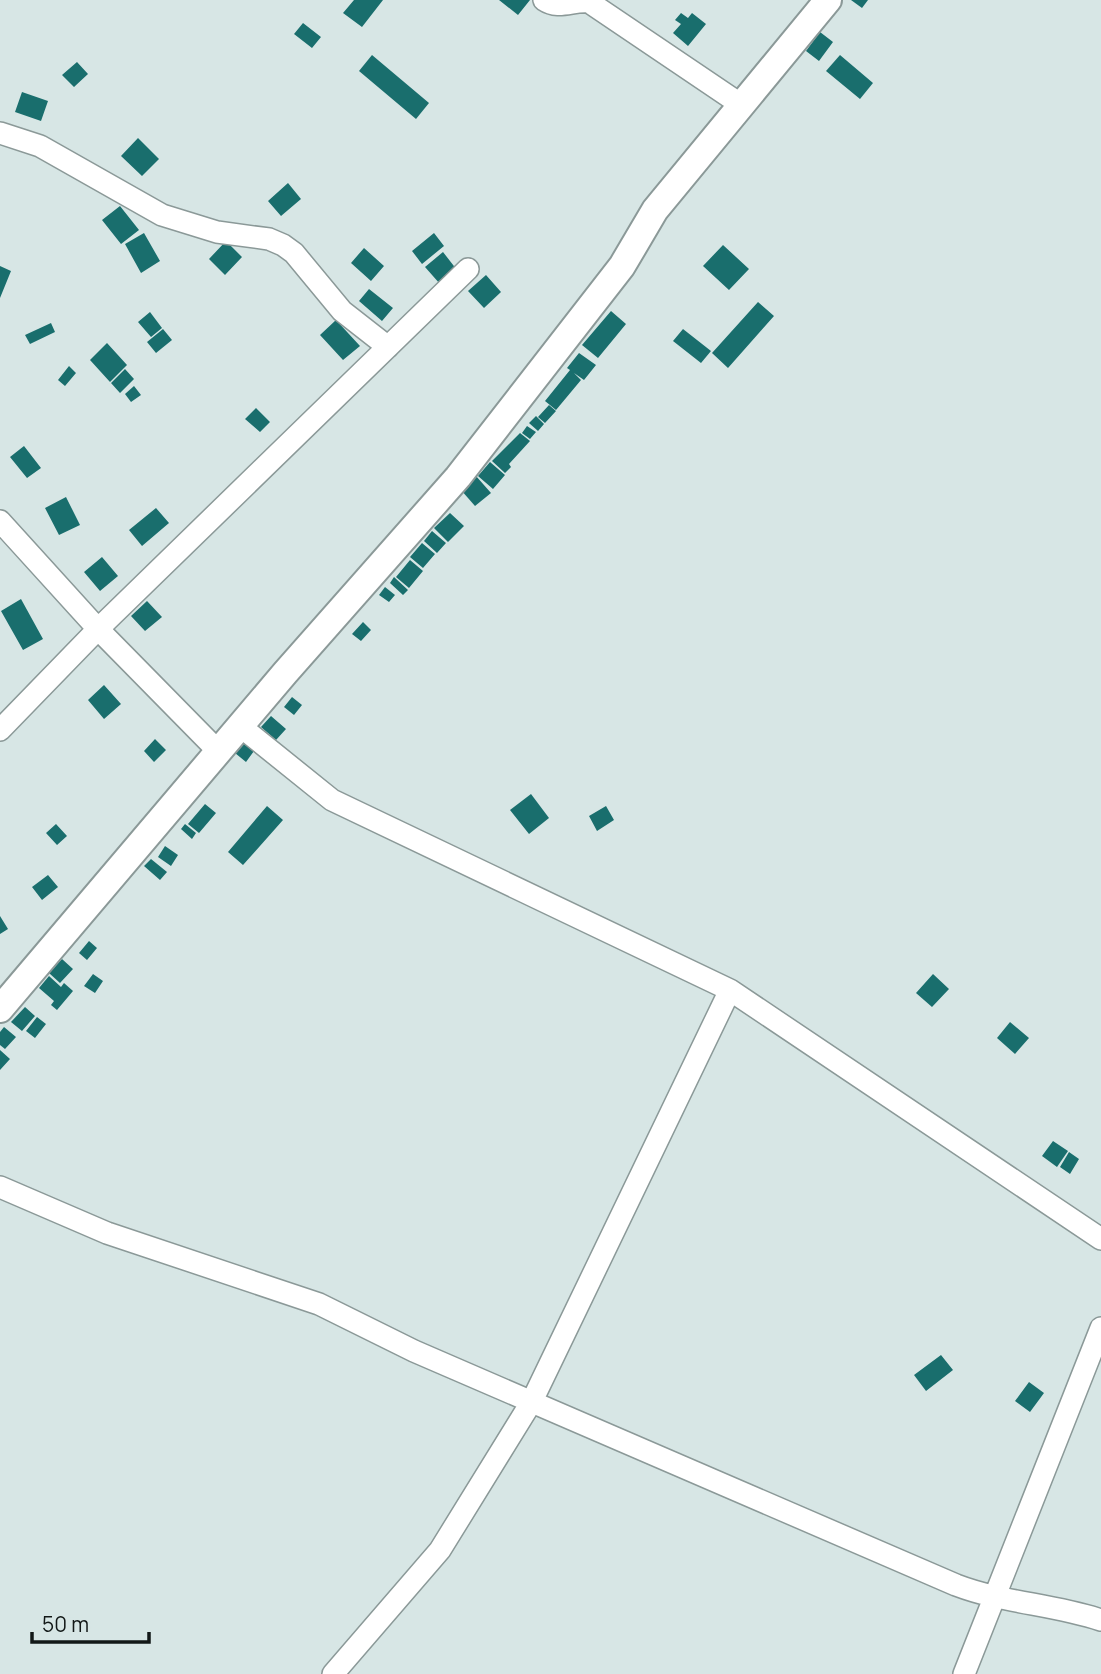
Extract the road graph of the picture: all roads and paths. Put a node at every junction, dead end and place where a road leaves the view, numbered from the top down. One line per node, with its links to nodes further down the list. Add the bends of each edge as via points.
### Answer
1 (544, 0): 3 (street, via 557,5 589,2)
2 (828, 0): 3 (main road)
3 (740, 104): 9 (main road, via 655,210 622,266 458,478)
4 (0, 132): 6 (street, via 40,146 162,215 283,245 342,312)
5 (468, 269): 6 (street)
6 (388, 347): 8 (street)
7 (0, 521): 8 (street)
8 (98, 629): 10 (street); 11 (street)
9 (240, 726): 11 (main road); 12 (street, via 332,800)
10 (0, 730)
11 (218, 751): 13 (main road)
12 (730, 990): 15 (street); 17 (street)
13 (0, 1009)
14 (0, 1187): 17 (street, via 107,1233 319,1304)
15 (1101, 1239)
16 (1101, 1328): 18 (street)
17 (532, 1401): 18 (street, via 921,1571); 20 (street, via 440,1550)
18 (995, 1597): 19 (street); 21 (street)
19 (1101, 1620)
20 (332, 1674)
21 (964, 1674)

